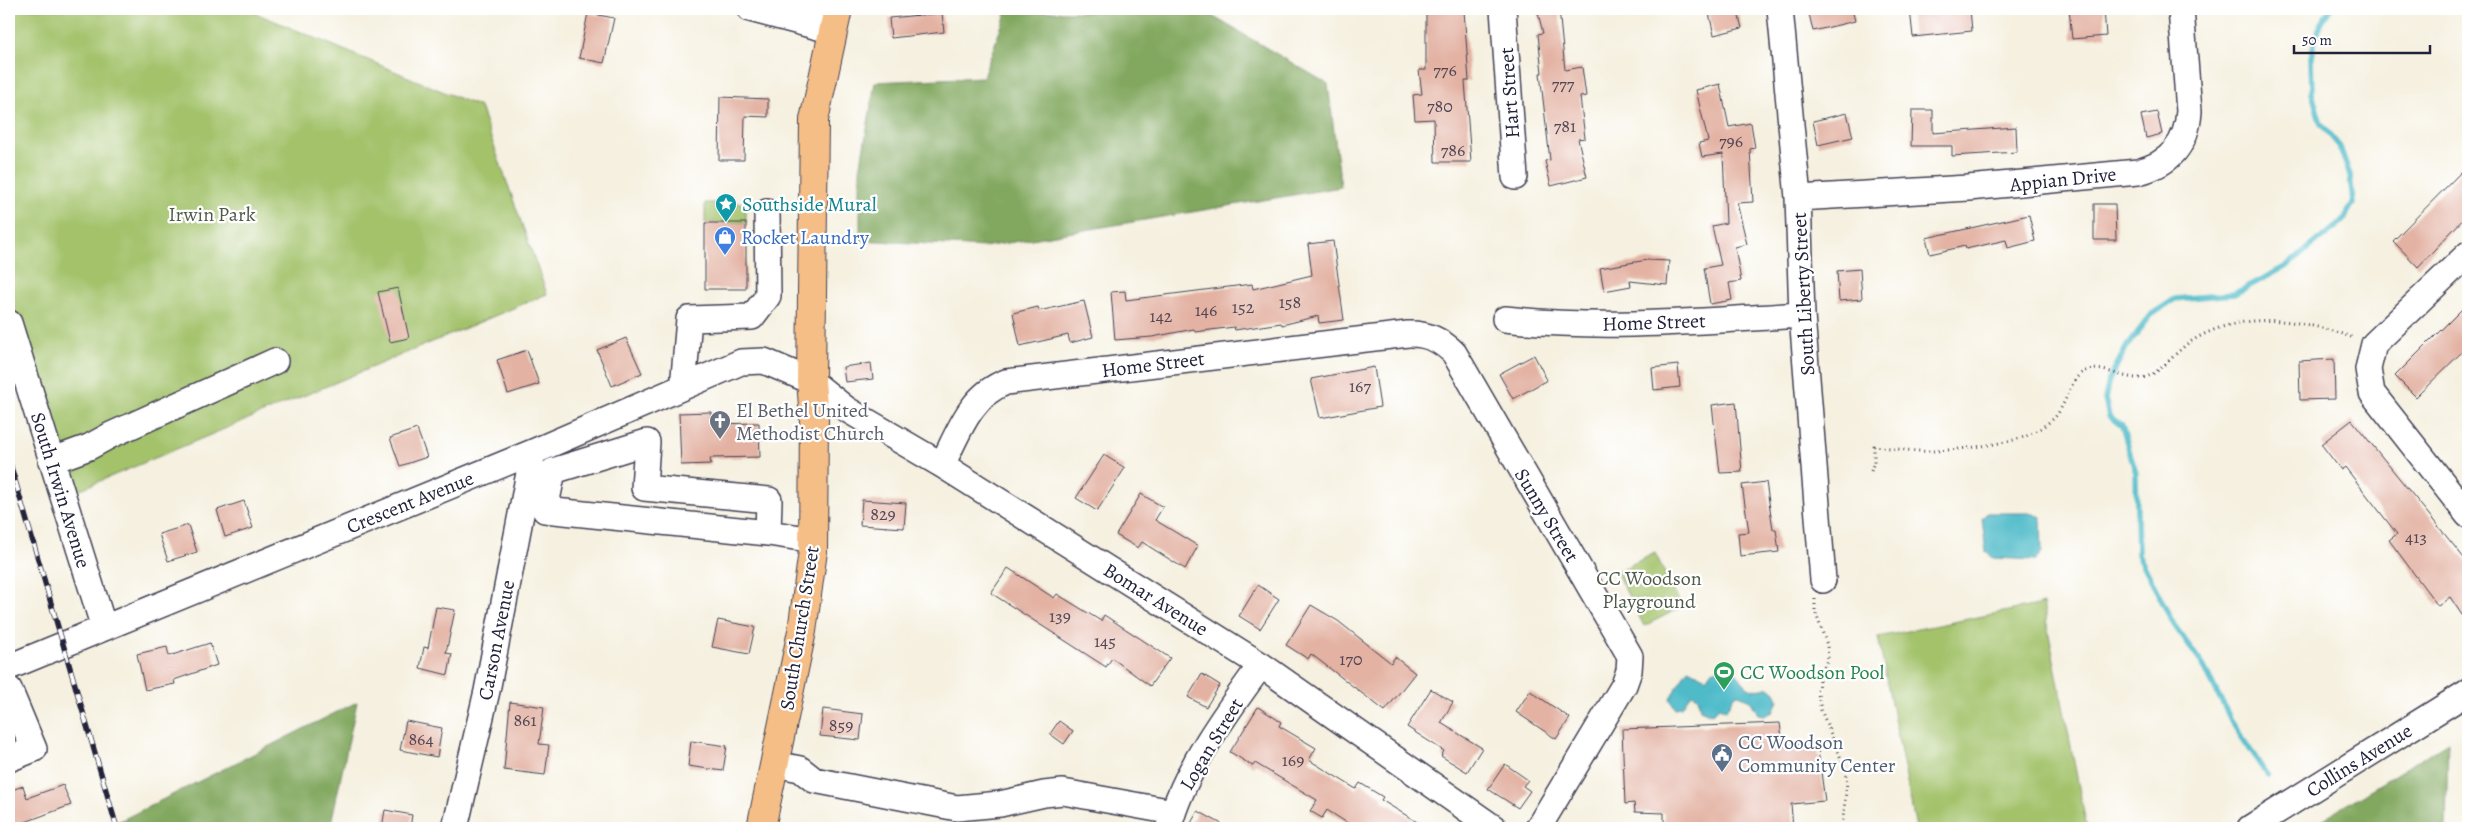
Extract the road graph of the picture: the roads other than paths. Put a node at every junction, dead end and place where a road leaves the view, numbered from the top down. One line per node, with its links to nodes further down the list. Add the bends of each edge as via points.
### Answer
1 (750, 9): 5 (street)
2 (1503, 9): 6 (street, Hart Street)
3 (1780, 9): 7 (street, South Liberty Street)
4 (2181, 9): 7 (street, Appian Drive, via 2188,126 2176,152 2165,162 2120,174 1968,188)
5 (836, 20): 15 (main road, South Church Street, via 814,120)
6 (1515, 177)
7 (1798, 198): 10 (street, South Liberty Street)
8 (767, 212): 16 (street, via 768,296 752,317 689,320)
9 (2468, 254): 23 (street, via 2374,344 2368,369 2372,392)
10 (1802, 315): 11 (street, Home Street, via 1626,325 1559,325); 27 (street, South Liberty Street)
11 (1505, 319)
12 (9, 324): 20 (street, South Irwin Avenue)
13 (1408, 334): 21 (street, Home Street, via 1006,382 987,391 972,406); 39 (street, Sunny Street, via 1432,337 1454,353 1630,656 1624,684)
14 (275, 361): 20 (street, via 110,434 89,447)
15 (811, 381): 16 (street, Crescent Avenue, via 764,361 741,362); 21 (street, Bomar Avenue, via 846,409); 26 (main road, South Church Street)
16 (685, 386): 17 (street, Crescent Avenue)
17 (607, 420): 18 (street); 19 (street, Crescent Avenue)
18 (620, 451): 22 (street, via 646,442 644,488); 24 (street, via 553,471 545,510)
19 (533, 452): 28 (street, Crescent Avenue); 36 (street, Carson Avenue, via 487,691)
20 (51, 461): 28 (street, South Irwin Avenue)
21 (942, 465): 29 (street, Bomar Avenue)
22 (675, 492): 24 (street); 25 (street, via 769,500)
23 (2468, 515)
24 (672, 523): 25 (street)
25 (768, 533): 26 (street)
26 (814, 540): 34 (main road, South Church Street, via 802,631)
27 (1823, 580)
28 (104, 628): 30 (street, Crescent Avenue)
29 (1261, 665): 35 (street, Logan Street, via 1201,756 1183,788); 38 (street, Bomar Avenue)
30 (9, 667)
31 (9, 689): 33 (street, via 34,749)
32 (2468, 692): 40 (street, Collins Avenue)
33 (9, 759)
34 (775, 764): 35 (street, via 800,769 814,780 957,808 1063,792); 37 (main road, South Church Street)
35 (1171, 820)
36 (456, 828)
37 (761, 828)
38 (1494, 828)
39 (1538, 828)
40 (2250, 828)

